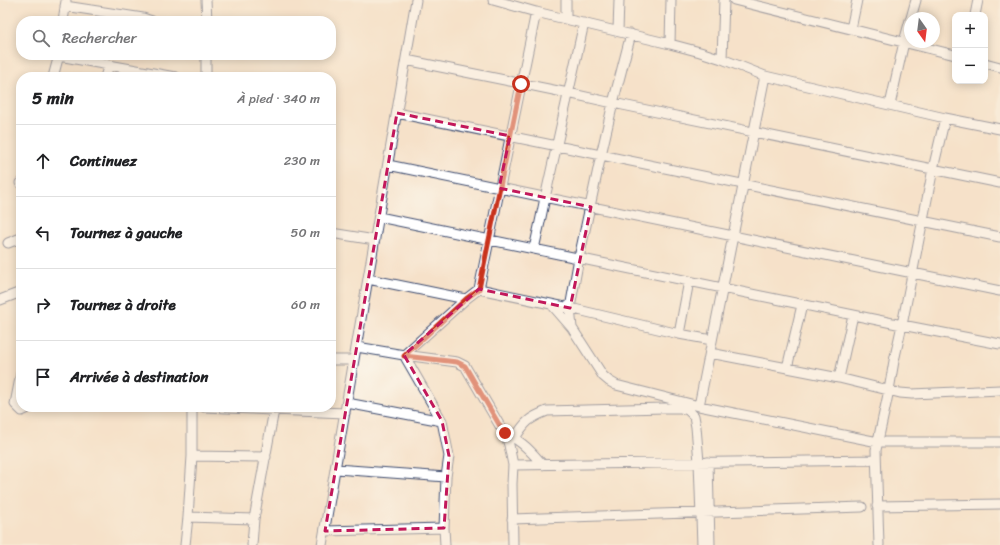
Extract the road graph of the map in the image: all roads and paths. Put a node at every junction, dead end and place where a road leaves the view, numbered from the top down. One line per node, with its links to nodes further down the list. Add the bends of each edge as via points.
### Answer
1 (206, 0): 19 (street)
2 (416, 0): 33 (street)
3 (493, 0): 12 (street)
4 (566, 0): 20 (street)
5 (619, 0): 23 (street)
6 (671, 0): 26 (street)
7 (724, 0): 29 (street)
8 (734, 0): 22 (street)
9 (857, 0): 22 (street)
10 (916, 0): 15 (street)
11 (978, 0): 16 (street)
12 (509, 2): 14 (street)
13 (65, 3): 17 (street); 18 (street)
14 (536, 12): 20 (street); 42 (street)
15 (912, 12)
16 (976, 12)
17 (64, 16)
18 (133, 16)
19 (207, 16)
20 (566, 19): 21 (street)
21 (584, 23): 23 (street); 43 (street)
22 (851, 29): 25 (street)
23 (618, 31): 24 (street)
24 (631, 34): 26 (street); 44 (street)
25 (904, 42): 45 (street)
26 (670, 44): 29 (street)
27 (928, 48): 28 (street)
28 (952, 54)
29 (722, 59): 41 (street)
30 (58, 60): 37 (street)
31 (81, 60): 35 (street)
32 (206, 60): 40 (street)
33 (406, 60): 42 (street); 46 (street)
34 (988, 64): 36 (street)
35 (109, 65): 38 (street); 39 (street)
36 (1000, 67)
37 (54, 72)
38 (107, 72)
39 (148, 72)
40 (206, 72)
41 (765, 76): 45 (street); 49 (street)
42 (521, 84): 43 (street); 50 (street)
43 (568, 93): 44 (street); 51 (street)
44 (613, 103): 49 (street); 52 (street)
45 (890, 105): 47 (street)
46 (397, 113): 50 (street); 53 (street)
47 (945, 118): 48 (street); 54 (street)
48 (1000, 130)
49 (754, 132): 54 (street); 56 (street)
50 (510, 136): 51 (street); 57 (street)
51 (556, 146): 52 (street); 58 (street)
52 (601, 155): 56 (street); 59 (street)
53 (388, 166): 57 (street); 60 (street)
54 (933, 169): 55 (street); 61 (street)
55 (1000, 183)
56 (744, 184): 61 (street); 63 (street)
57 (499, 188): 58 (street); 67 (street)
58 (545, 198): 59 (street); 69 (street)
59 (591, 207): 63 (street); 70 (street)
60 (379, 217): 66 (street); 67 (street)
61 (922, 221): 64 (street); 71 (street)
62 (336, 234): 66 (street)
63 (733, 236): 71 (street); 74 (street)
64 (1000, 237)
65 (16, 240): 68 (street)
66 (375, 240): 72 (street)
67 (489, 240): 69 (street); 75 (street)
68 (8, 243)
69 (534, 249): 70 (street)
70 (579, 258): 73 (street); 82 (street)
71 (912, 273): 76 (street); 84 (street)
72 (368, 279): 78 (street); 89 (street)
73 (689, 281): 74 (street); 86 (street)
74 (723, 288): 81 (street); 87 (street)
75 (479, 289): 78 (street); 80 (street)
76 (1000, 291)
77 (16, 294): 79 (street)
78 (466, 299): 91 (street)
79 (0, 300)
80 (552, 305): 82 (street); 85 (street)
81 (802, 305): 83 (street); 94 (street)
82 (570, 308): 85 (street); 86 (street)
83 (853, 315): 84 (street); 95 (street)
84 (902, 325): 88 (street); 96 (street)
85 (572, 328): 99 (street, via 603,376 609,381)
86 (679, 334): 87 (street)
87 (712, 340): 90 (street)
88 (1000, 344)
89 (357, 347): 91 (street); 93 (street)
90 (710, 353): 94 (street); 99 (street)
91 (404, 356): 104 (street); 105 (street, via 457,362 465,366)
92 (336, 360): 93 (street)
93 (354, 360): 98 (street)
94 (787, 368): 95 (street)
95 (839, 378): 96 (street)
96 (889, 390): 97 (street, via 912,394); 107 (street)
97 (1000, 390)
98 (347, 403): 103 (street); 104 (street)
99 (699, 406): 107 (street)
100 (192, 412): 109 (street)
101 (274, 412): 110 (street)
102 (336, 412): 103 (street)
103 (345, 412): 115 (street)
104 (442, 421): 116 (street, via 449,456)
105 (505, 433): 106 (street); 114 (street)
106 (515, 438): 112 (street, via 524,424 547,411 680,408 688,410 694,416); 113 (street)
107 (878, 442): 108 (street); 111 (street)
108 (1000, 442)
109 (192, 456): 110 (street); 121 (street)
110 (266, 457): 122 (street)
111 (876, 460): 112 (street); 118 (street)
112 (703, 462): 113 (street); 120 (street)
113 (543, 464): 114 (street)
114 (513, 465): 123 (street)
115 (336, 469): 116 (street); 125 (street)
116 (446, 477): 124 (street)
117 (1000, 504): 118 (street)
118 (877, 506): 133 (street)
119 (862, 507): 120 (street)
120 (705, 513): 123 (street); 131 (street); 132 (street)
121 (188, 517): 122 (street); 126 (street)
122 (254, 519): 127 (street)
123 (512, 519): 130 (street)
124 (444, 528): 125 (street); 129 (street)
125 (325, 531): 128 (street)
126 (185, 545)
127 (252, 545)
128 (322, 545)
129 (445, 545)
130 (513, 545)
131 (702, 545)
132 (710, 545)
133 (879, 545)

